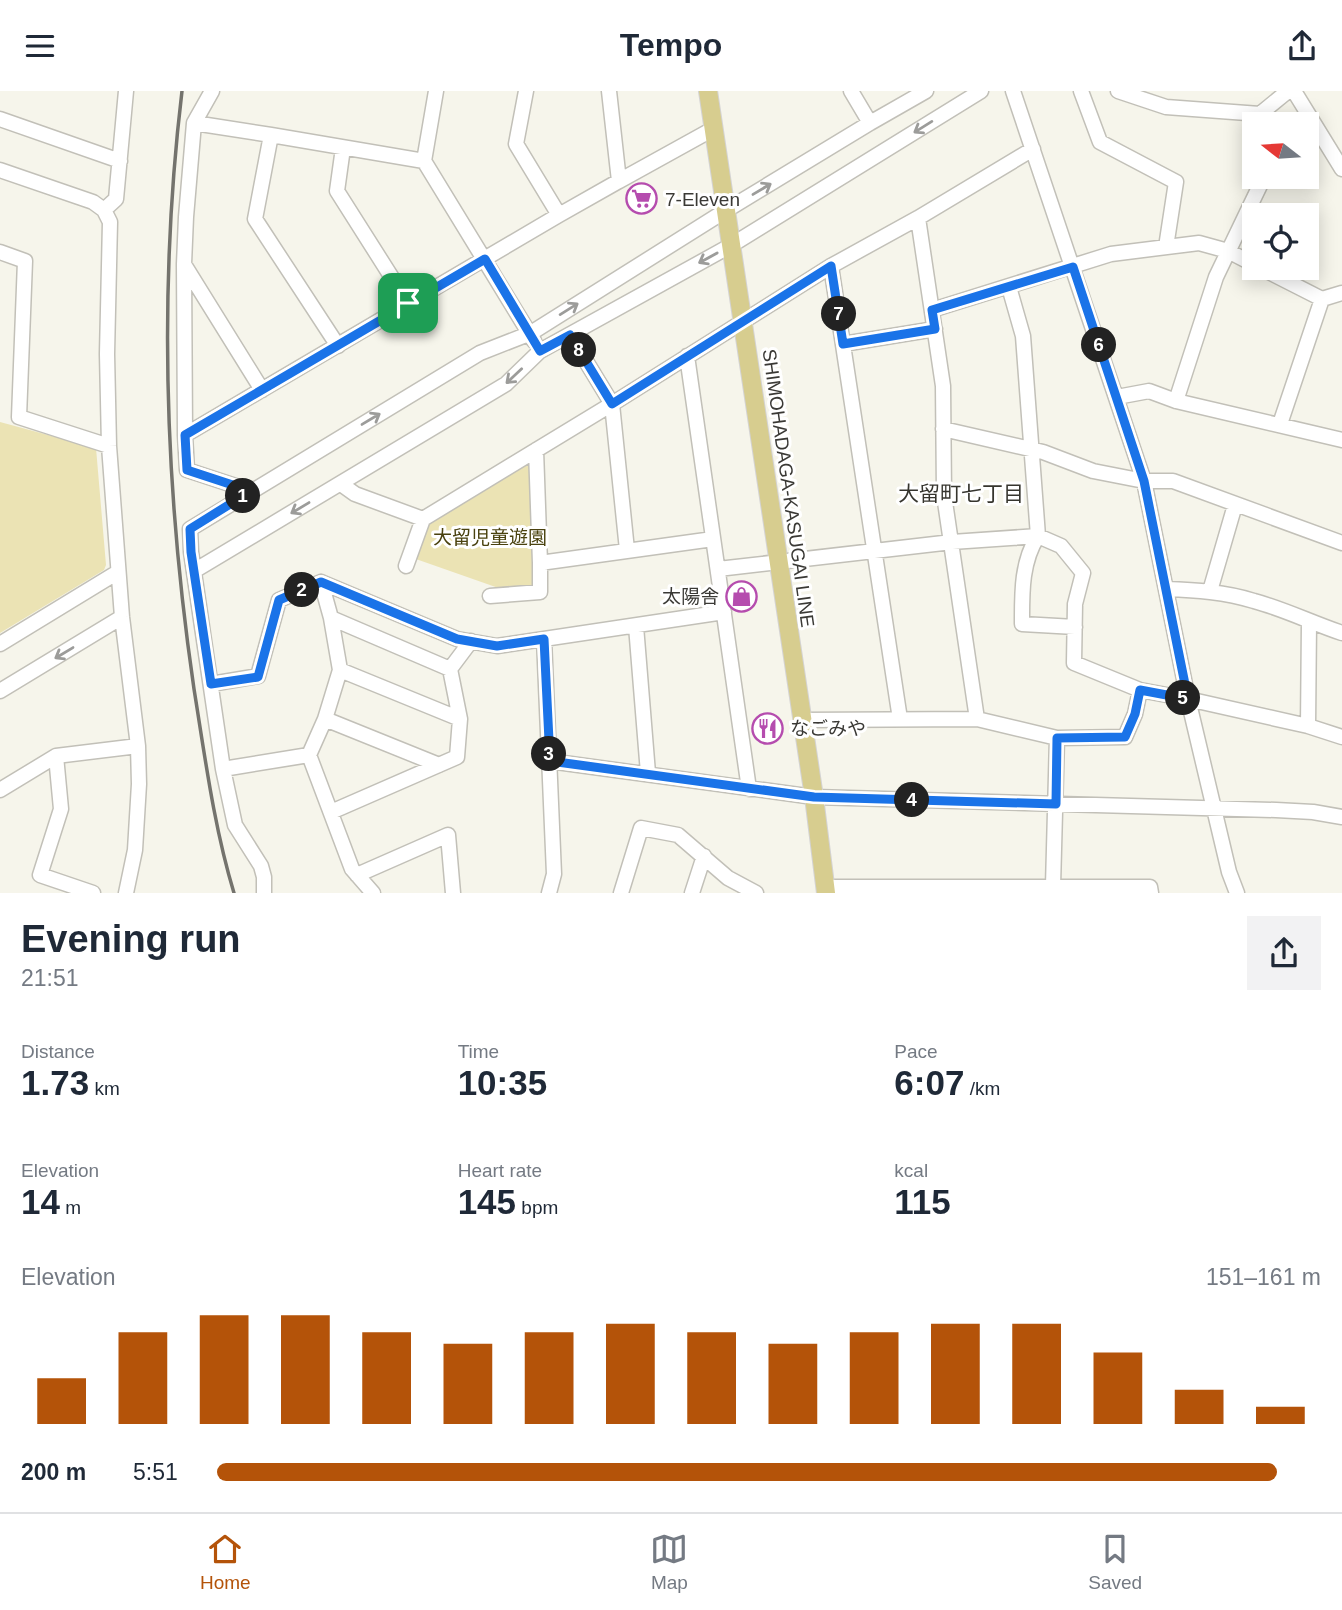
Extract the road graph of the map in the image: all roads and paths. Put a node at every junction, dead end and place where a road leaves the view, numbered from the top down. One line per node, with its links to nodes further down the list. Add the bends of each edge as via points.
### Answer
1 (212, 91): 18 (street)
2 (436, 91): 25 (street)
3 (526, 91): 32 (street, via 516,144)
4 (609, 91): 28 (street)
5 (708, 91): 20 (main road, SHIMOHADAGA-KASUGAI LINE)
6 (851, 91): 19 (street)
7 (926, 91): 19 (street)
8 (981, 91): 34 (street, one-way to 34)
9 (1013, 91): 23 (street)
10 (1081, 91): 35 (street, via 1100,142 1176,182)
11 (1118, 91): 16 (street, via 1166,107)
12 (1288, 91): 15 (street)
13 (1294, 91): 26 (street)
14 (124, 92): 24 (street)
15 (1267, 112)
16 (1242, 117)
17 (0, 119): 24 (street)
18 (194, 123): 21 (street); 40 (street)
19 (870, 123): 31 (street, one-way to 19)
20 (713, 129): 28 (street); 31 (main road, SHIMOHADAGA-KASUGAI LINE)
21 (271, 135): 22 (street); 54 (street, via 256,219)
22 (343, 148): 25 (street); 47 (street, via 337,191)
23 (1033, 149): 33 (street); 42 (street)
24 (120, 161): 30 (street, via 116,199)
25 (424, 162): 39 (street)
26 (1342, 169)
27 (0, 170): 30 (street, via 93,202)
28 (619, 181): 32 (street)
29 (1258, 189): 36 (street)
30 (104, 210): 65 (street, via 110,222)
31 (725, 211): 34 (main road, SHIMOHADAGA-KASUGAI LINE); 51 (street, one-way to 31)
32 (559, 215): 39 (street)
33 (918, 218): 41 (street); 48 (street)
34 (730, 246): 49 (main road, SHIMOHADAGA-KASUGAI LINE); 52 (street, one-way to 52)
35 (1166, 247): 36 (street, via 1199,243); 42 (street, via 1111,254)
36 (1228, 251): 38 (street); 59 (street)
37 (0, 252): 65 (street, via 25,261 19,417)
38 (1242, 258)
39 (485, 259): 47 (street); 51 (street)
40 (184, 264): 57 (street); 63 (street)
41 (831, 266): 49 (street); 53 (street)
42 (1073, 267): 44 (street); 58 (street)
43 (1285, 280): 46 (street)
44 (1009, 287): 48 (street); 67 (street, via 1023,336)
45 (1342, 293): 46 (street)
46 (1322, 299): 61 (street)
47 (408, 303): 54 (street)
48 (932, 310): 50 (street)
49 (743, 320): 56 (street); 79 (main road, SHIMOHADAGA-KASUGAI LINE)
50 (935, 329): 53 (street); 62 (street)
51 (531, 333): 55 (street); 70 (street, one-way to 51, via 480,353)
52 (570, 335): 55 (street); 60 (street)
53 (843, 344): 78 (street)
54 (338, 345): 57 (street)
55 (540, 351): 69 (street, one-way to 69, via 506,384)
56 (687, 356): 60 (street); 74 (street)
57 (262, 390): 63 (street)
58 (1116, 397): 59 (street, via 1149,391); 68 (street)
59 (1176, 401): 61 (street)
60 (612, 404): 66 (street); 77 (street)
61 (1280, 424): 64 (street)
62 (943, 429): 67 (street); 75 (street, via 944,495)
63 (185, 435): 70 (street, via 187,470)
64 (1342, 440)
65 (109, 446): 84 (street)
66 (536, 450): 72 (street); 80 (street)
67 (1032, 450): 68 (street, via 1093,471); 73 (street)
68 (1144, 481): 71 (street, via 1173,481); 86 (street)
69 (341, 484): 72 (street, via 355,494); 83 (street, one-way to 83)
70 (251, 491): 83 (street, via 190,529)
71 (1236, 505): 76 (street); 87 (street)
72 (423, 519): 81 (street)
73 (1038, 536): 75 (street); 94 (street, via 1061,546 1083,573); 94 (street, via 1022,580 1021,624)
74 (713, 539): 77 (street); 82 (street)
75 (951, 542): 78 (street); 108 (street)
76 (1342, 543)
77 (627, 550): 80 (street)
78 (874, 550): 79 (street); 107 (street)
79 (778, 562): 82 (street); 109 (main road, SHIMOHADAGA-KASUGAI LINE)
80 (540, 563): 88 (street, via 540,592)
81 (406, 566)
82 (718, 569): 89 (street)
83 (194, 571): 101 (street)
84 (118, 572): 90 (street); 98 (street)
85 (321, 582): 91 (street); 97 (street); 101 (street, via 279,600 258,677)
86 (1166, 589): 87 (street); 104 (street)
87 (1210, 591): 92 (street, via 1252,600)
88 (490, 596)
89 (724, 612): 93 (street); 120 (street)
90 (122, 617): 103 (street, one-way to 103); 113 (street)
91 (331, 618): 99 (street); 100 (street)
92 (1309, 622): 95 (street); 110 (street)
93 (636, 626): 96 (street); 119 (street)
94 (1075, 627): 102 (street, via 1074,663)
95 (1342, 633)
96 (544, 639): 97 (street, via 497,646); 116 (street)
97 (471, 641): 99 (street)
98 (0, 644)
99 (450, 669): 106 (street)
100 (340, 670): 105 (street); 106 (street)
101 (211, 684): 118 (street)
102 (1140, 690): 104 (street); 112 (street, via 1125,737)
103 (0, 691)
104 (1188, 699): 110 (street); 124 (street)
105 (325, 719): 114 (street); 117 (street)
106 (460, 719): 117 (street, via 457,757)
107 (900, 719): 108 (street); 109 (street)
108 (977, 719): 112 (street)
109 (802, 720): 122 (main road, SHIMOHADAGA-KASUGAI LINE)
110 (1308, 726): 111 (street)
111 (1342, 737)
112 (1057, 738): 123 (street)
113 (138, 745): 115 (street); 134 (street, via 135,850)
114 (309, 755): 118 (street); 125 (street)
115 (56, 756): 121 (street); 133 (street, via 61,809 40,875)
116 (550, 761): 119 (street); 138 (street, via 554,874)
117 (439, 765): 125 (street)
118 (223, 769): 135 (street, via 235,825 261,866)
119 (648, 773): 120 (street)
120 (748, 789): 122 (street)
121 (0, 790)
122 (814, 797): 123 (street); 130 (main road, SHIMOHADAGA-KASUGAI LINE)
123 (1056, 804): 124 (street); 129 (street)
124 (1214, 809): 126 (street); 143 (street)
125 (331, 813): 128 (street)
126 (1342, 817)
127 (704, 856): 139 (street, via 678,835 641,828); 140 (street); 141 (street, via 728,878)
128 (357, 875): 136 (street); 137 (street, via 448,835)
129 (1053, 886): 132 (street); 142 (street, via 1150,887)
130 (825, 890): 131 (street)
131 (924, 890): 132 (street)
132 (1005, 890)
133 (93, 893)
134 (126, 893)
135 (264, 893)
136 (373, 893)
137 (453, 893)
138 (549, 893)
139 (621, 893)
140 (692, 893)
141 (756, 893)
142 (1151, 893)
143 (1237, 893)

